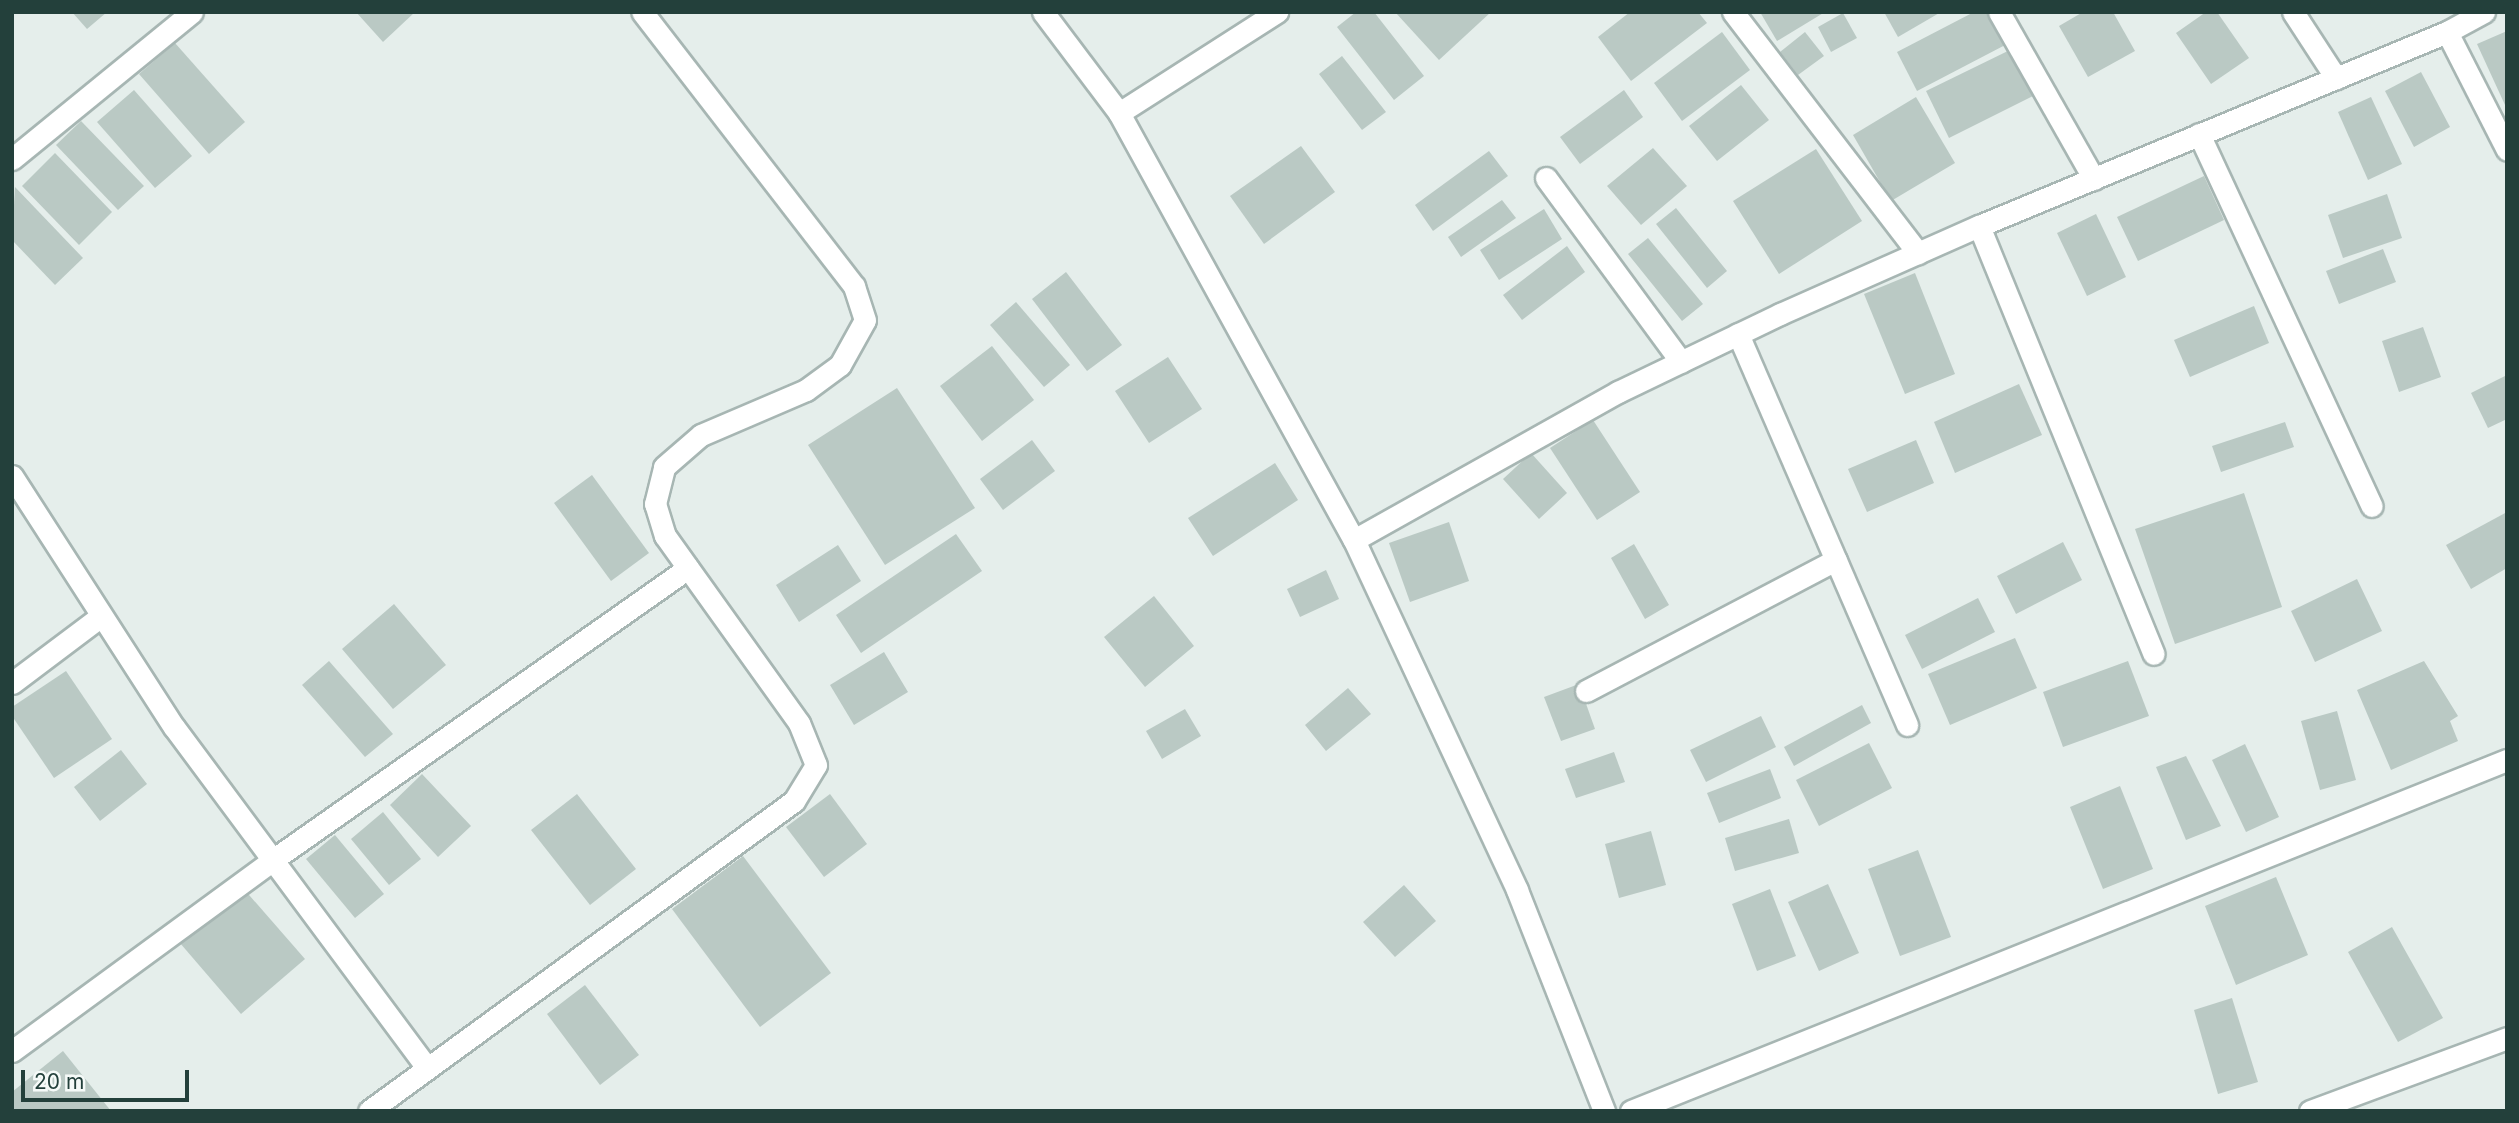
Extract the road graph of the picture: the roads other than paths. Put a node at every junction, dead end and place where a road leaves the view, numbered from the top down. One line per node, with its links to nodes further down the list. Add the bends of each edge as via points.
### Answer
1 (192, 12): 14 (street)
2 (642, 12): 25 (street, via 854,286 865,320 840,365 823,378 806,390 701,435 664,467 656,504 665,536)
3 (1043, 12): 11 (street)
4 (1277, 12): 11 (street)
5 (1733, 12): 18 (street)
6 (1999, 12): 16 (street)
7 (2293, 12): 10 (street)
8 (2484, 12): 9 (street)
9 (2447, 32): 10 (street); 13 (street)
10 (2336, 78): 12 (street)
11 (1119, 113): 23 (street)
12 (2199, 134): 16 (street); 22 (street)
13 (2507, 150)
14 (12, 159)
15 (1546, 178): 20 (street)
16 (2094, 179): 17 (street)
17 (1979, 226): 18 (street); 27 (street)
18 (1918, 253): 19 (street)
19 (1738, 334): 20 (street); 24 (street)
20 (1681, 362): 23 (street, via 1618,392)
21 (12, 476): 26 (street)
22 (2372, 506)
23 (1354, 540): 37 (street, via 1517,890)
24 (1836, 560): 29 (street); 30 (street)
25 (688, 568): 32 (street); 35 (street, via 799,723 816,765 794,801)
26 (100, 617): 28 (street); 32 (street, via 174,727)
27 (2154, 654)
28 (12, 683)
29 (1586, 691)
30 (1907, 724)
31 (2507, 760): 38 (street)
32 (274, 859): 34 (street); 35 (street)
33 (2507, 1038): 39 (street)
34 (12, 1051)
35 (427, 1068): 36 (street)
36 (369, 1111)
37 (1604, 1111)
38 (1631, 1111)
39 (2310, 1111)

